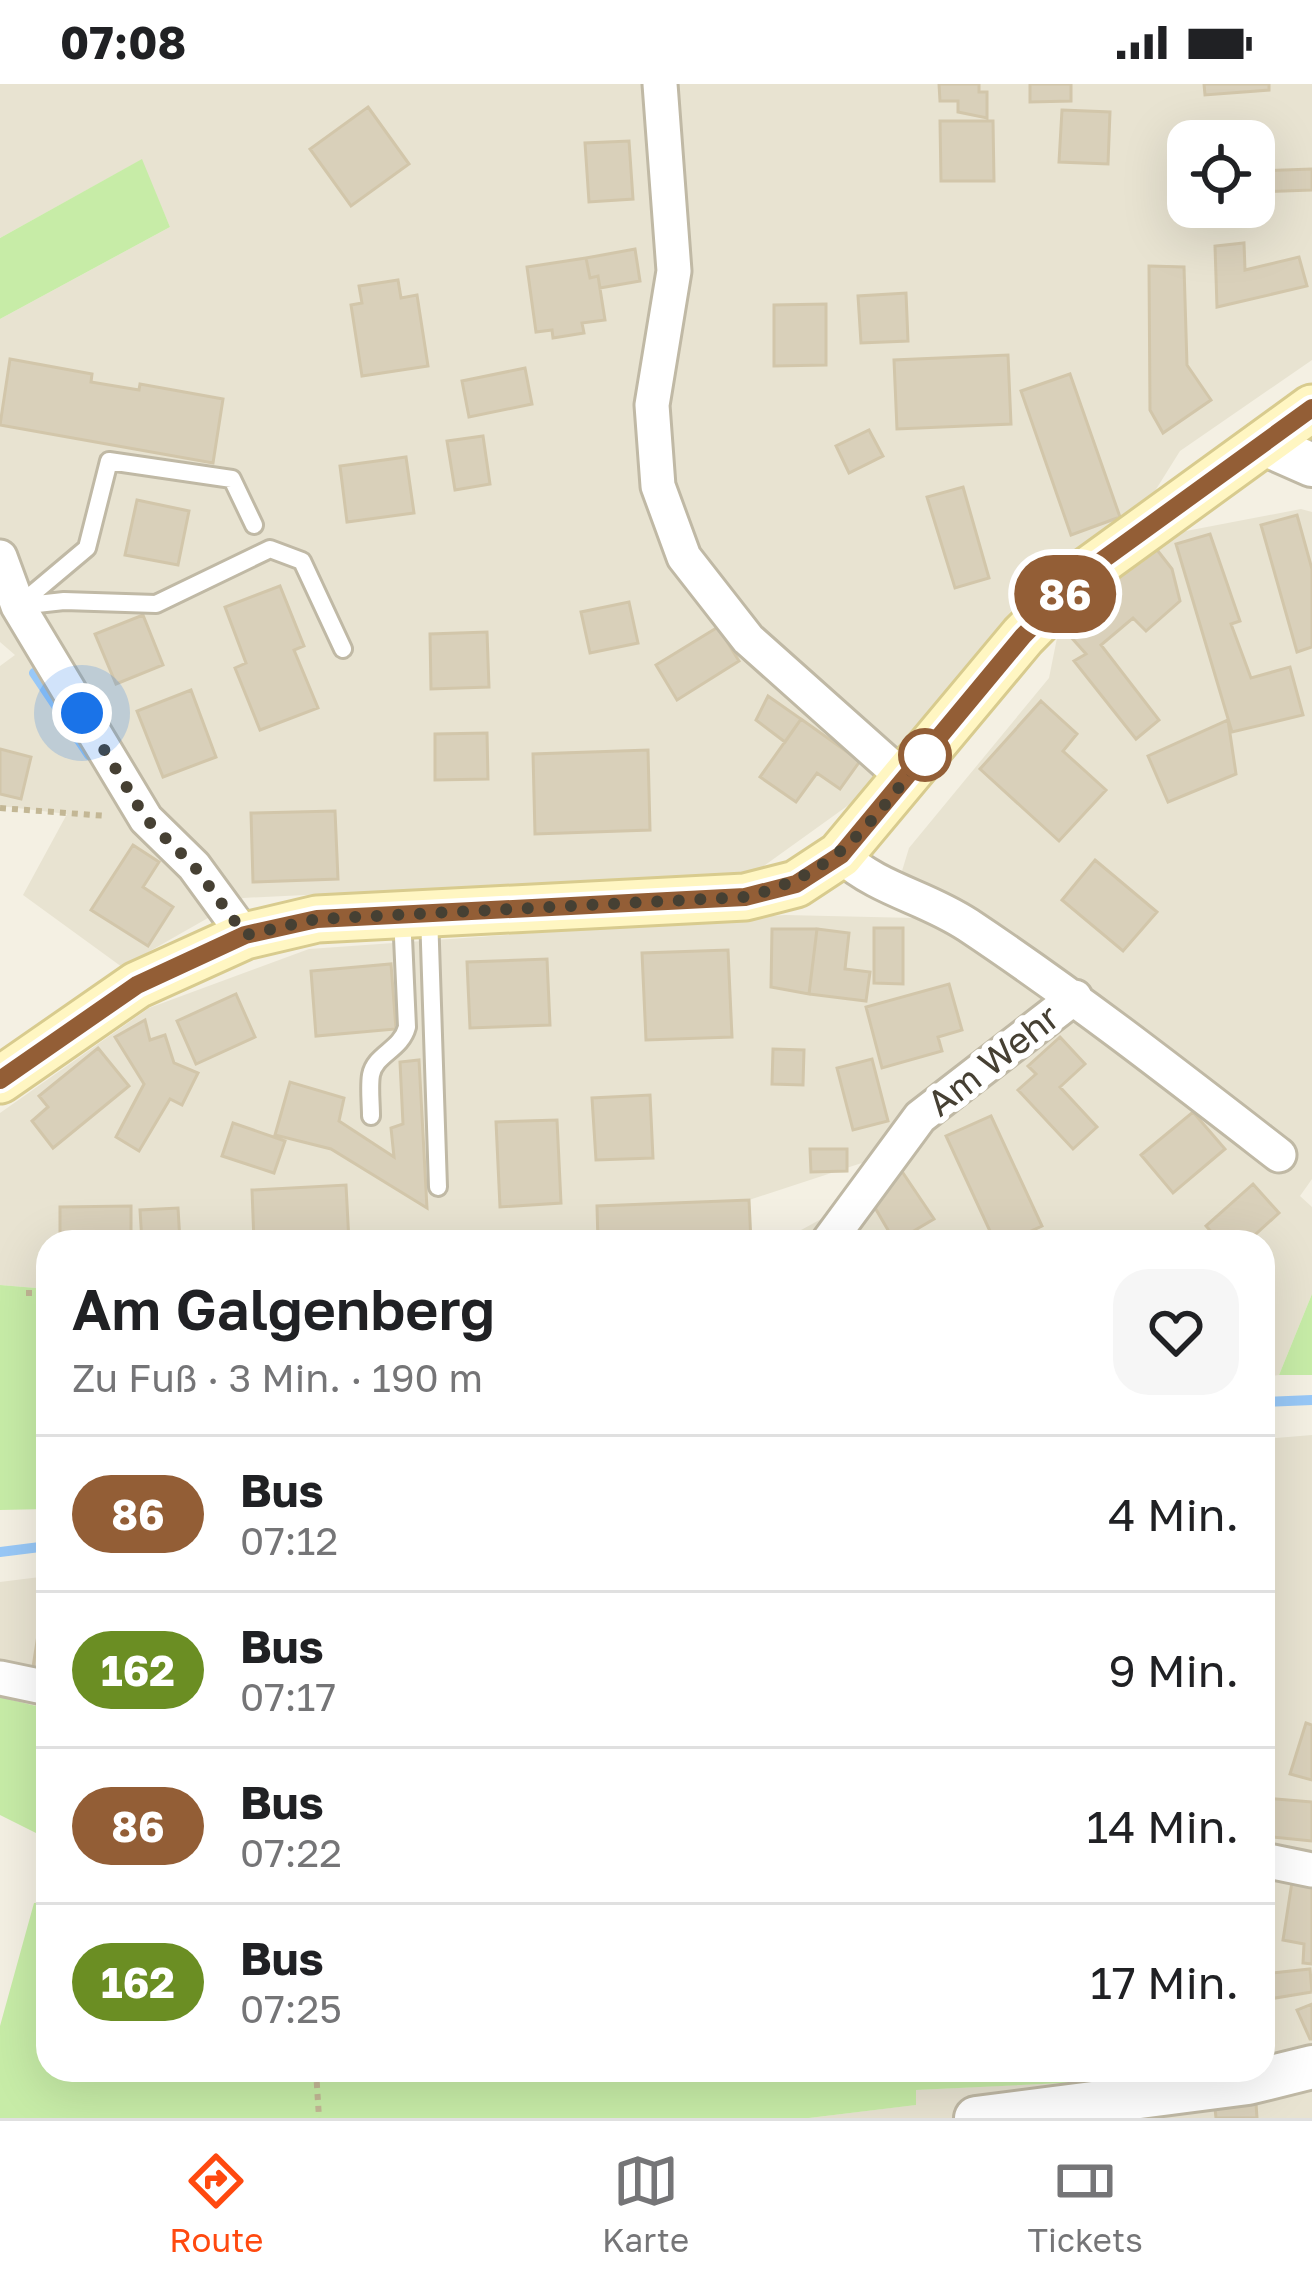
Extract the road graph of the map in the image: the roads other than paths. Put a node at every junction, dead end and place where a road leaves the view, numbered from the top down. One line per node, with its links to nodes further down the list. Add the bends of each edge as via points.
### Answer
1 (660, 84): 9 (street, via 674,271 652,405 658,486 684,557 748,640)
2 (1312, 407): 3 (main road)
3 (1262, 443): 4 (street); 9 (main road, via 1086,572)
4 (1312, 465)
5 (254, 525): 7 (lane, via 232,479 109,461 87,548)
6 (0, 557): 7 (street)
7 (18, 606): 8 (lane, via 156,604 270,549 302,561); 12 (street, via 146,819)
8 (344, 649)
9 (905, 778): 10 (main road)
10 (841, 855): 11 (main road, via 796,884 745,897); 13 (street, Am Wehr, via 871,882 945,910)
11 (416, 914): 12 (main road, via 317,919); 15 (lane, via 407,1028 371,1073); 17 (lane)
12 (245, 935): 14 (main road, via 137,985)
13 (1075, 997): 16 (street, Am Wehr); 18 (street, Am Wehr, via 920,1117)
14 (0, 1080)
15 (371, 1116)
16 (1280, 1155)
17 (438, 1187)
18 (838, 1230)
19 (0, 1678): 20 (street)
20 (36, 1686)
21 (1275, 1862): 22 (street)
22 (1312, 1870)
23 (1312, 2067): 24 (street)
24 (1275, 2076)
25 (1252, 2082): 26 (street)
26 (976, 2118)

